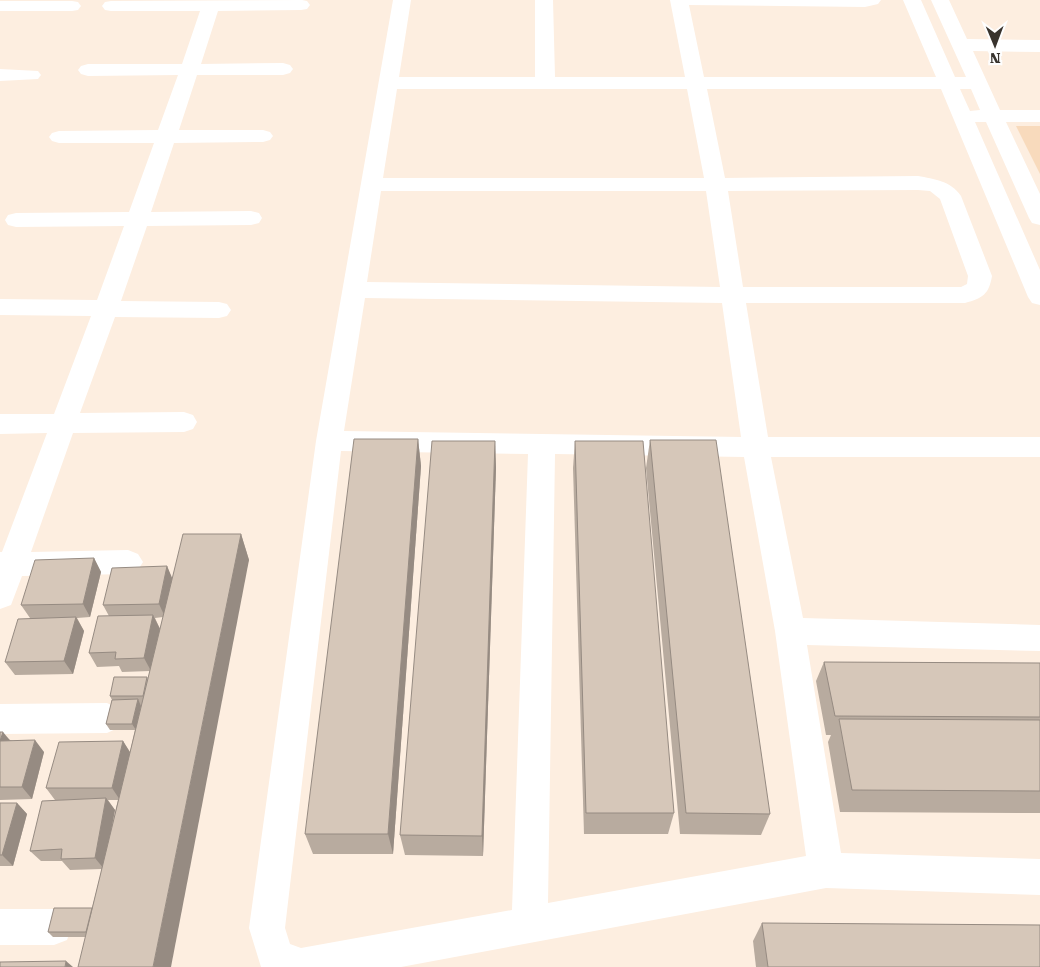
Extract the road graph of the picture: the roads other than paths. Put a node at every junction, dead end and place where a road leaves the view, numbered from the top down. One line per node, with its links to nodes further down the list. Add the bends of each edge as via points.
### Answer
1 (402, 0): 19 (street)
2 (544, 0): 20 (street)
3 (679, 0): 4 (street); 21 (street)
4 (872, 0)
5 (912, 0): 22 (street)
6 (940, 0): 12 (street)
7 (212, 3): 8 (street); 11 (street); 14 (street)
8 (301, 5)
9 (0, 6): 10 (street)
10 (72, 6)
11 (111, 6)
12 (960, 45): 13 (street); 23 (street)
13 (1040, 46)
14 (189, 69): 15 (street); 16 (street); 27 (street)
15 (283, 69)
16 (88, 70)
17 (0, 75): 18 (street)
18 (31, 75)
19 (390, 83): 20 (street); 30 (street)
20 (545, 83): 21 (street)
21 (695, 83): 22 (street); 31 (street)
22 (948, 83): 23 (street); 24 (street)
23 (977, 83): 25 (street)
24 (962, 116): 25 (street); 38 (street)
25 (992, 116): 26 (street); 34 (street)
26 (1040, 116)
27 (166, 136): 28 (street); 29 (street); 32 (street)
28 (263, 136)
29 (59, 138)
30 (371, 184): 31 (street); 36 (street)
31 (716, 185): 37 (street); 37 (street, via 936,186 950,196 980,276 978,288 965,295)
32 (138, 218): 33 (street); 35 (street); 40 (street)
33 (251, 218)
34 (1040, 218)
35 (16, 220)
36 (355, 290): 37 (street); 45 (street)
37 (732, 295): 47 (street)
38 (1040, 296)
39 (0, 307): 40 (street)
40 (106, 308): 41 (street); 44 (street)
41 (219, 310)
42 (184, 422): 44 (street)
43 (0, 424): 44 (street)
44 (64, 424): 50 (street)
45 (329, 441): 46 (street); 58 (street, via 267,928 276,956 301,967)
46 (542, 444): 47 (street); 58 (street)
47 (756, 447): 48 (street); 52 (street)
48 (1040, 447)
49 (128, 562): 50 (street)
50 (6, 564): 51 (street)
51 (0, 596)
52 (790, 632): 53 (street); 56 (street)
53 (1040, 638)
54 (107, 718): 55 (street)
55 (0, 719)
56 (826, 870): 57 (street); 58 (street)
57 (1040, 877)
58 (530, 923)
59 (0, 927): 60 (street)
60 (54, 927)

